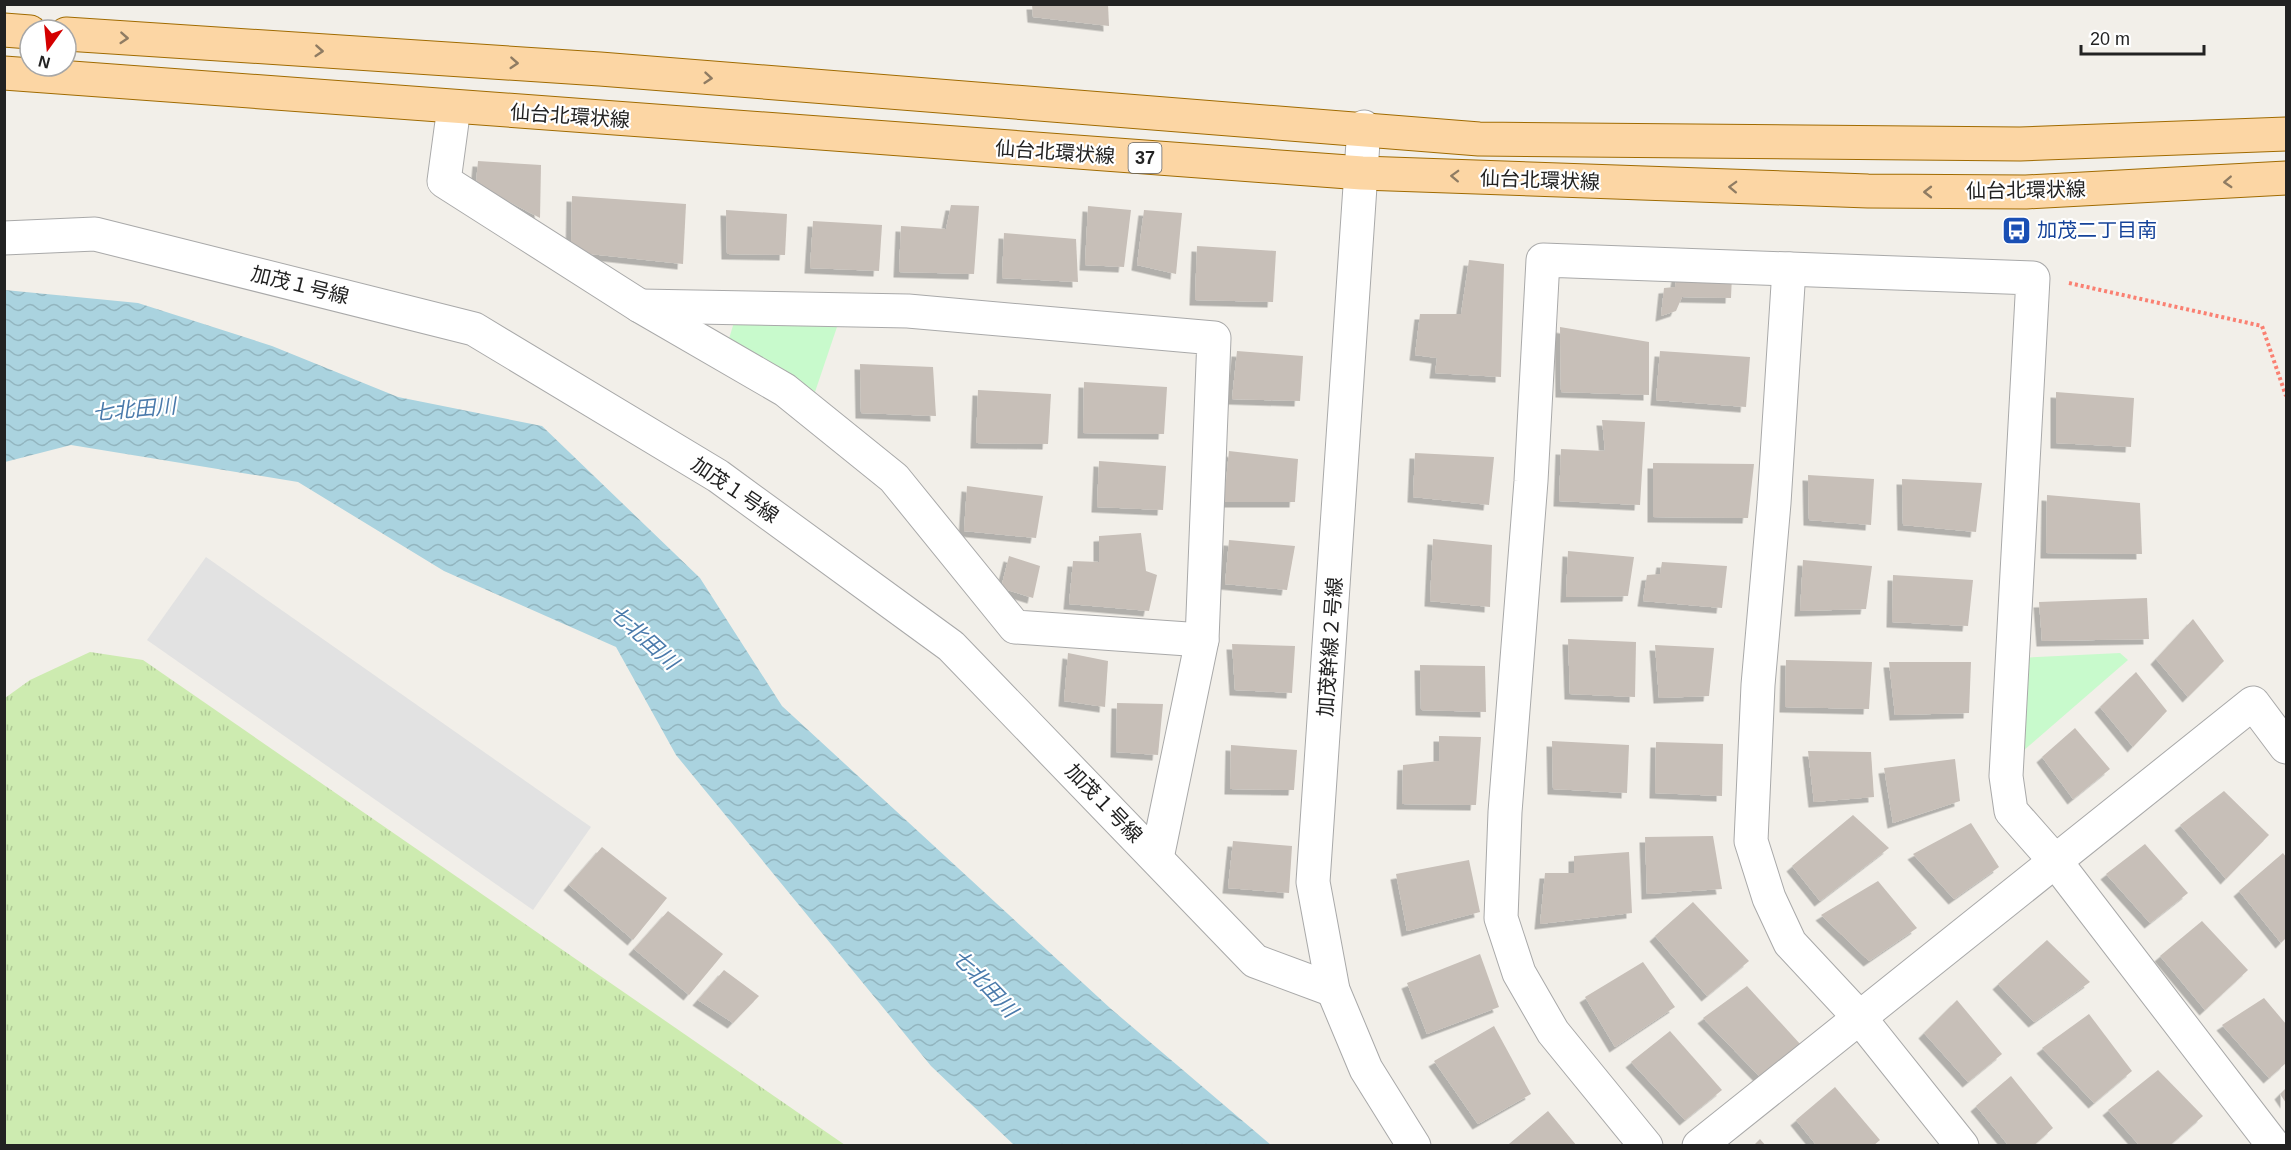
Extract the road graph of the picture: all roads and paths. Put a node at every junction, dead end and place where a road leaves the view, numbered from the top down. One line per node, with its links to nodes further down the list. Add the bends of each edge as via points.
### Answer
1 (78, 35): 4 (main road, 仙台北環状線, one-way to 4, via 600,69)
2 (4, 73): 3 (main road, 仙台北環状線 / 37)
3 (454, 107): 6 (main road, 仙台北環状線 / 37); 11 (street, via 444,181)
4 (1365, 128): 5 (main road, 仙台北環状線, via 1479,139 2020,144); 6 (street, 加茂幹線２号線)
5 (2286, 134)
6 (1362, 173): 7 (main road, 仙台北環状線 / 37, one-way to 6, via 1992,192); 17 (street, 加茂幹線２号線, via 1313,882)
7 (2286, 178)
8 (4, 238): 15 (street, 加茂１号線, via 95,234 474,329 718,476 951,646)
9 (1789, 269): 10 (street); 18 (street, via 1750,842 1790,944); 20 (street, via 1543,260 1532,481 1505,812 1501,918 1519,973 1553,1032)
10 (2033, 278): 12 (path, via 2093,287 2262,326); 16 (street, via 2006,776 2011,812)
11 (640, 306): 13 (street, via 785,390 894,478 1015,627); 13 (street, via 908,311 1214,338)
12 (2286, 396)
13 (1202, 640): 15 (street)
14 (2286, 747): 16 (street, via 2253,703)
15 (1157, 858): 17 (street, 加茂１号線, via 1255,961)
16 (2056, 862): 18 (street); 23 (street)
17 (1333, 990): 19 (street, 加茂幹線２号線, via 1366,1069)
18 (1859, 1017): 21 (street); 22 (street)
19 (1414, 1146)
20 (1646, 1146)
21 (1699, 1146)
22 (1962, 1146)
23 (2274, 1146)

